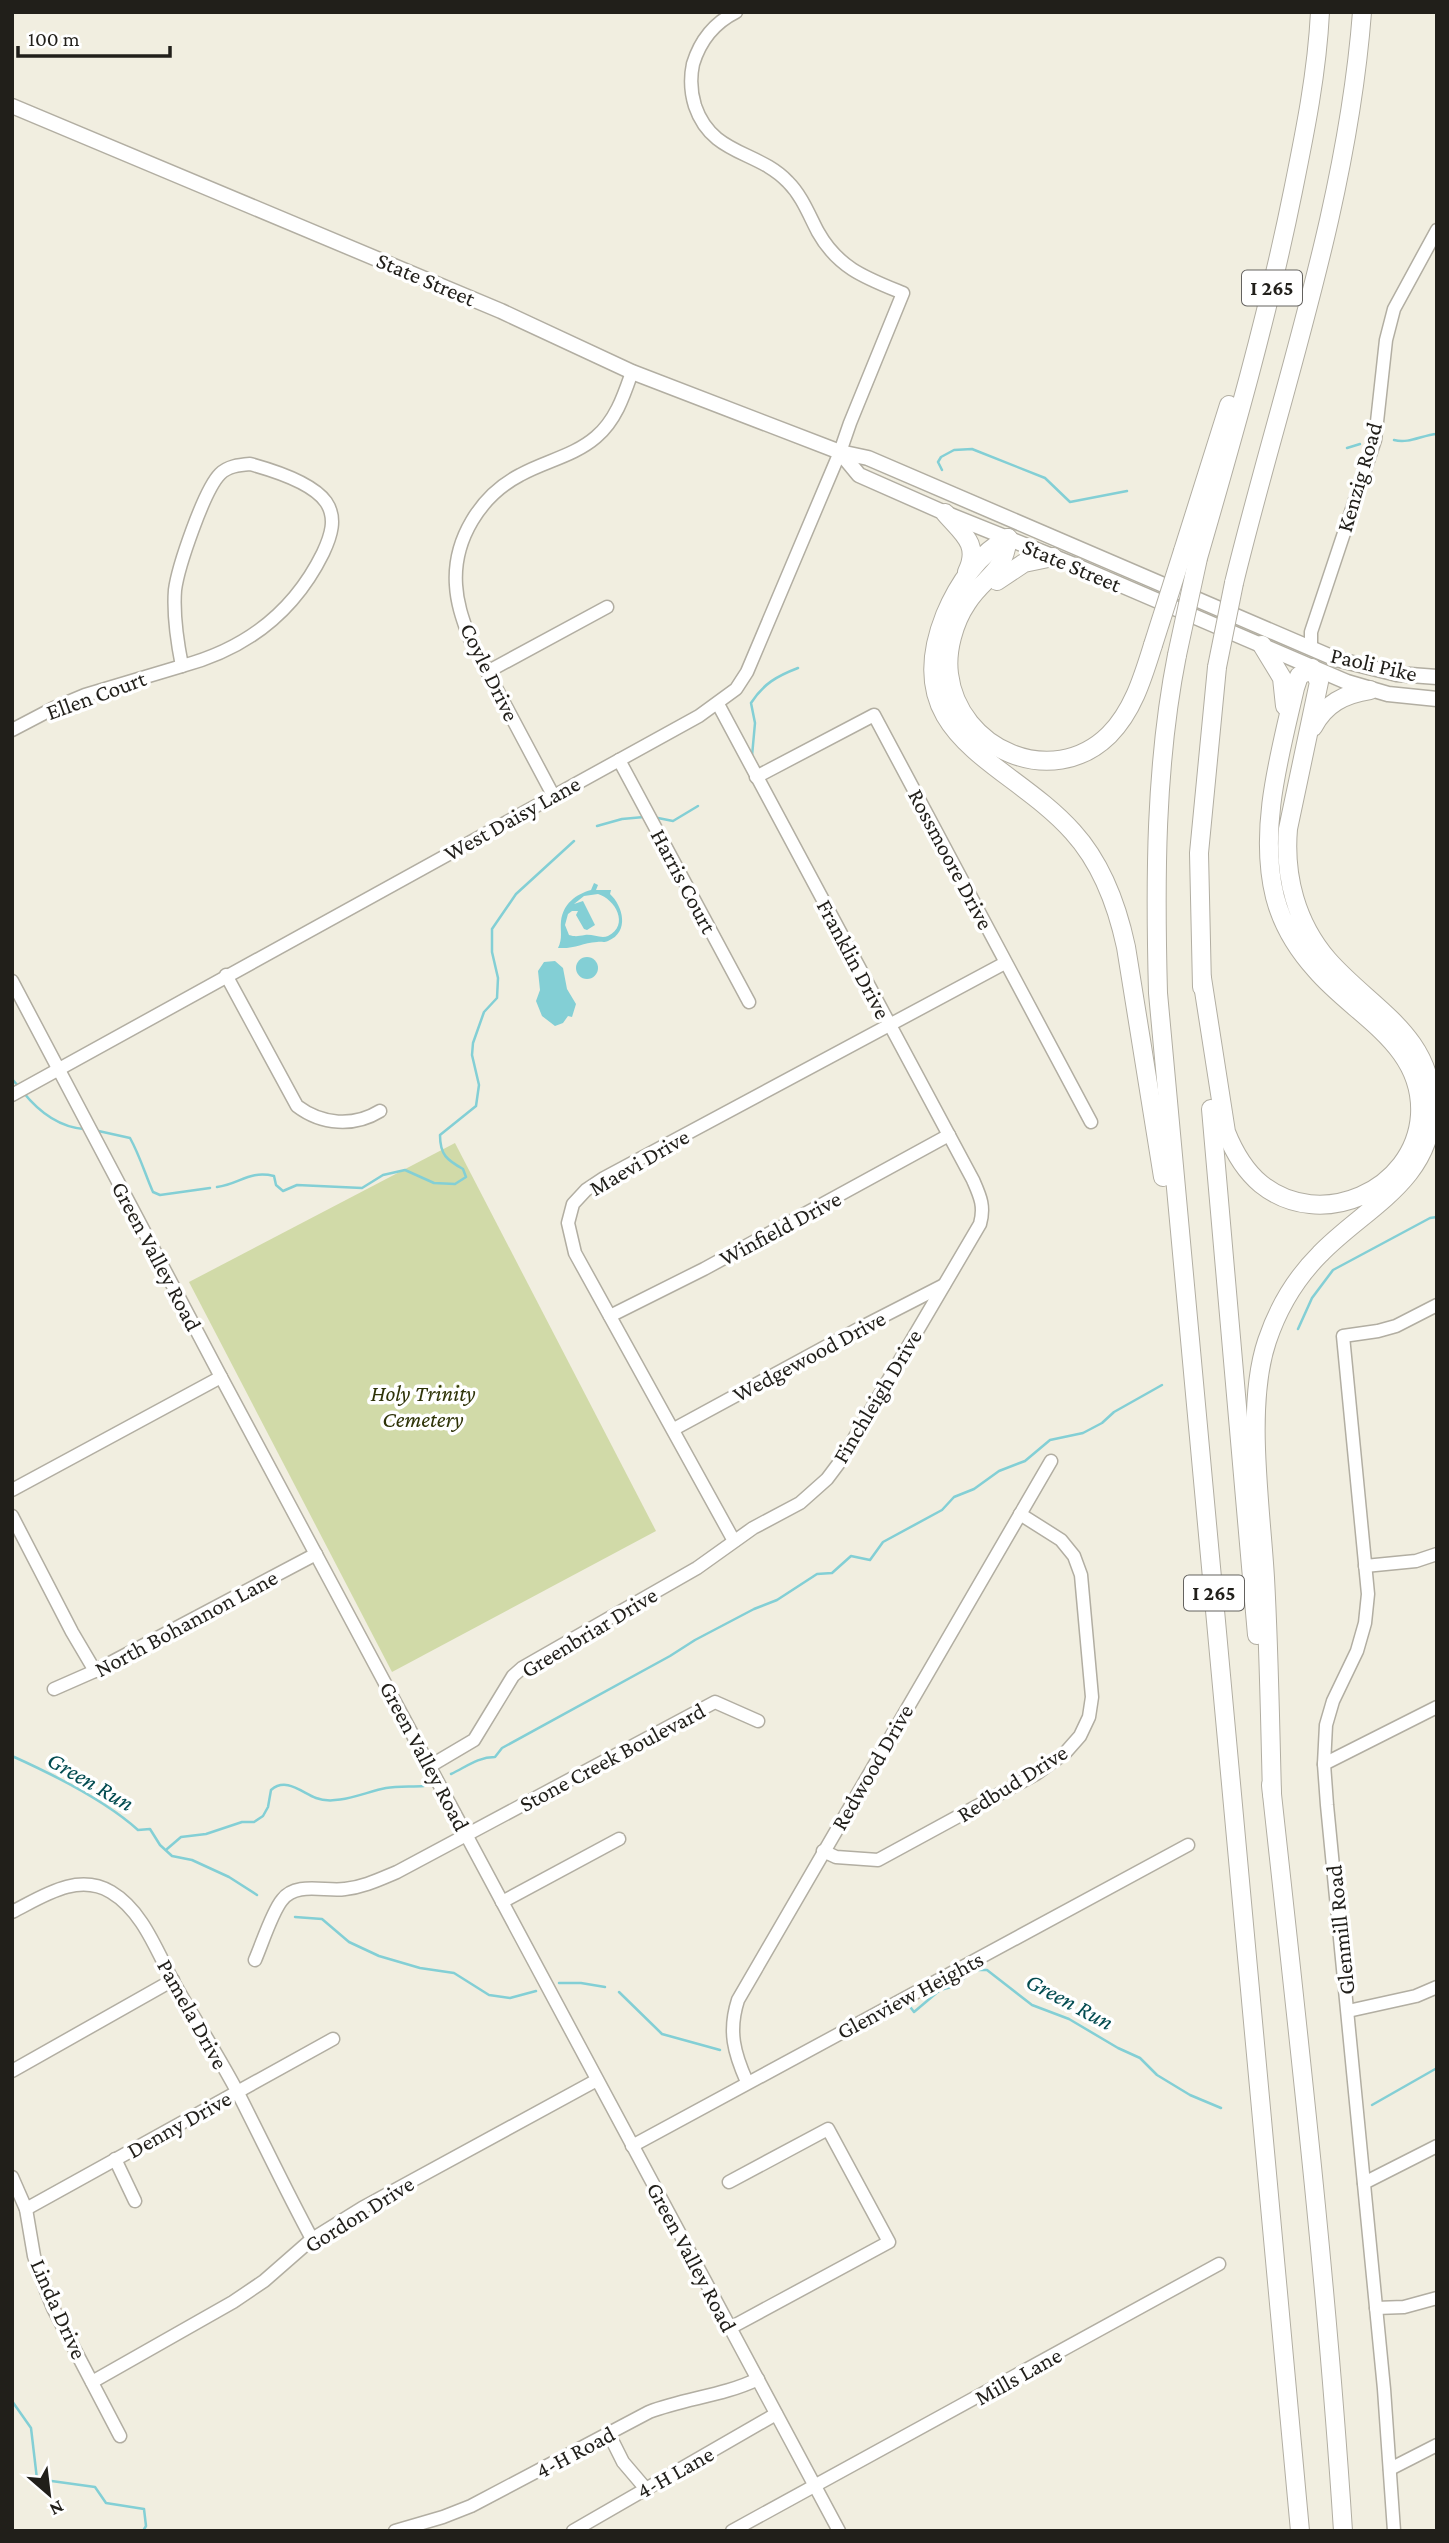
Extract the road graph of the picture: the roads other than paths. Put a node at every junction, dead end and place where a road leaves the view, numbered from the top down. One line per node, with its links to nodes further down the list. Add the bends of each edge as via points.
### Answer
1 (736, 12): 7 (street, West Daisy Lane, via 713,27 696,54 691,78 700,119 721,143 787,180 840,262 903,293)
2 (1320, 12): 10 (highway, I 265, via 1308,117 1283,239)
3 (1362, 12): 32 (highway, I 265, bridge, via 1342,167 1234,583 1217,667 1199,853)
4 (12, 106): 6 (main road, State Street, via 501,311)
5 (1437, 230): 16 (street, Kenzig Road, via 1394,310 1386,340 1375,440 1311,632)
6 (632, 372): 7 (main road, State Street); 19 (street, Coyle Drive, via 615,415 597,436 501,487 479,509 463,538 456,574 460,612)
7 (840, 452): 8 (main road, State Street, via 859,475); 9 (main road, State Street, via 869,458); 23 (street, West Daisy Lane, via 747,672)
8 (944, 513): 9 (main road, State Street); 12 (highway, via 967,536 972,552 970,567)
9 (1011, 529): 11 (main road, State Street); 12 (highway, via 982,555); 14 (highway, via 1004,561 966,604); 16 (main road, State Street)
10 (1191, 554): 14 (highway, bridge, via 1132,703 1107,737 1073,756 1035,761 1016,757 991,744 970,725 959,709 948,671); 45 (highway, I 265, bridge, via 1170,689 1156,917 1163,1055)
11 (1053, 557): 14 (highway, via 1015,567); 15 (main road, State Street)
12 (956, 593): 45 (highway, via 940,627 933,664 947,718 972,749 1041,801 1074,833 1101,873 1120,920)
13 (607, 607): 19 (street)
14 (960, 618)
15 (1262, 645): 18 (main road, State Street); 24 (highway, via 1282,678)
16 (1311, 648): 18 (main road); 20 (main road, Paoli Pike, via 1396,674)
17 (182, 666): 17 (street, Ellen Court, via 241,642 286,609 303,589 331,533 331,513 321,496 293,479 250,464 230,467 215,480 177,578 176,625); 25 (street, Ellen Court, via 85,695)
18 (1312, 668): 21 (main road, Paoli Pike); 24 (highway, via 1299,676); 26 (highway, via 1319,682)
19 (488, 672): 29 (street, Coyle Drive)
20 (1437, 677)
21 (1370, 690): 22 (main road, Paoli Pike); 26 (highway, via 1339,699 1323,710)
22 (1437, 699)
23 (718, 704): 27 (street, West Daisy Lane); 28 (street, Franklin Drive)
24 (1288, 724): 32 (highway, via 1269,837 1272,879 1283,918 1304,956 1395,1044 1411,1068 1420,1115 1416,1135 1397,1171 1364,1196 1323,1205 1281,1196 1247,1171 1226,1132)
25 (12, 730)
26 (1306, 751): 62 (highway, via 1291,809 1287,848 1297,906 1327,959 1407,1035 1419,1053 1429,1082 1432,1113 1429,1134 1412,1171 1322,1251 1288,1294 1275,1318 1259,1372 1257,1431)
27 (619, 760): 29 (street, West Daisy Lane); 34 (street, Harris Court)
28 (756, 777): 30 (street, Rossmoore Drive, via 874,715); 35 (street, Franklin Drive)
29 (553, 795): 31 (street, West Daisy Lane)
30 (1005, 963): 35 (street, Maevi Drive); 39 (street, Rossmoore Drive)
31 (226, 975): 36 (street, West Daisy Lane); 38 (street, via 297,1106 317,1117 349,1122 366,1120)
32 (1202, 978): 62 (highway, I 265)
33 (12, 981): 36 (street, Green Valley Road)
34 (749, 1002)
35 (890, 1024): 40 (street, Franklin Drive); 44 (street, Maevi Drive, via 604,1178 579,1197 568,1223 571,1242)
36 (59, 1069): 37 (street, West Daisy Lane); 46 (street, Green Valley Road)
37 (12, 1095)
38 (380, 1111)
39 (1091, 1122)
40 (948, 1135): 41 (street, Franklin Drive, via 982,1199); 44 (street, Winfield Drive)
41 (982, 1216): 42 (street, Finchleigh Drive)
42 (944, 1285): 47 (street, Wedgewood Drive); 52 (street, Finchleigh Drive, via 827,1479 800,1503)
43 (1437, 1305): 55 (street, Glenmill Road, via 1387,1329 1343,1336)
44 (610, 1316): 47 (street, Maevi Drive)
45 (1191, 1353): 105 (highway, I 265)
46 (221, 1377): 49 (street); 53 (street, Green Valley Road)
47 (674, 1429): 52 (street, Maevi Drive)
48 (1051, 1461): 50 (street, Redwood Drive)
49 (12, 1490)
50 (1020, 1514): 66 (street, Redwood Drive); 66 (street, Redbud Drive, via 1061,1540 1079,1565 1092,1686 1089,1717 1080,1736 1036,1773 878,1860 836,1857)
51 (12, 1516): 56 (street)
52 (734, 1541): 61 (street, Greenbriar Drive, via 697,1568 522,1668 474,1740)
53 (316, 1554): 56 (street, North Bohannon Lane); 61 (street, Green Valley Road)
54 (1437, 1554): 55 (street)
55 (1365, 1566): 60 (street, Glenmill Road, via 1365,1623 1329,1713)
56 (95, 1671): 57 (street, North Bohannon Lane)
57 (54, 1689)
58 (1437, 1707): 60 (street)
59 (758, 1721): 63 (street, Stone Creek Boulevard, via 715,1702)
60 (1324, 1764): 72 (street, Glenmill Road)
61 (430, 1766): 63 (street, Green Valley Road)
62 (1272, 1794): 106 (highway, I 265)
63 (467, 1834): 67 (street, Green Valley Road); 69 (street, via 368,1884 309,1888 283,1898)
64 (619, 1839): 67 (street)
65 (1188, 1846): 76 (street, Glenview Heights)
66 (823, 1851): 76 (street, Redwood Drive, via 738,2000 733,2042)
67 (502, 1902): 75 (street, Green Valley Road)
68 (12, 1912): 70 (street, Pamela Drive, via 66,1887 89,1886 110,1892 148,1932)
69 (255, 1960)
70 (173, 1980): 74 (street); 77 (street, Pamela Drive)
71 (1437, 1987): 72 (street)
72 (1348, 2011): 83 (street, Glenmill Road)
73 (332, 2039): 77 (street, Denny Drive)
74 (12, 2071)
75 (597, 2080): 78 (street, Green Valley Road); 86 (street, Gordon Drive)
76 (747, 2082): 78 (street, Glenview Heights)
77 (237, 2092): 80 (street, Denny Drive); 86 (street, Pamela Drive)
78 (632, 2146): 90 (street, Green Valley Road)
79 (1437, 2146): 83 (street)
80 (115, 2159): 84 (street); 85 (street, Denny Drive)
81 (12, 2178): 85 (street, Linda Drive)
82 (729, 2182): 90 (street, via 828,2129 889,2242)
83 (1364, 2183): 89 (street, Glenmill Road)
84 (135, 2201)
85 (26, 2208): 92 (street, Linda Drive, via 43,2283)
86 (312, 2239): 92 (street, Gordon Drive, via 233,2302)
87 (1219, 2264): 98 (street, Mills Lane)
88 (1437, 2298): 89 (street, via 1404,2307)
89 (1376, 2308): 97 (street, Glenmill Road)
90 (730, 2328): 91 (street, Green Valley Road)
91 (758, 2379): 93 (street, Green Valley Road); 94 (street, 4-H Road, via 718,2395 675,2402)
92 (92, 2382): 95 (street, Linda Drive)
93 (776, 2414): 98 (street, Green Valley Road); 99 (street, 4-H Lane)
94 (609, 2434): 99 (street, via 623,2462); 100 (street, 4-H Road)
95 (120, 2436)
96 (1437, 2445): 97 (street)
97 (1390, 2469): 107 (street, Glenmill Road)
98 (815, 2485): 103 (street, Mills Lane); 104 (street, Green Valley Road)
99 (646, 2489): 102 (street, 4-H Lane)
100 (437, 2525): 101 (street, 4-H Road)
101 (395, 2531)
102 (573, 2531)
103 (732, 2531)
104 (839, 2531)
105 (1300, 2531)
106 (1343, 2531)
107 (1394, 2531)

